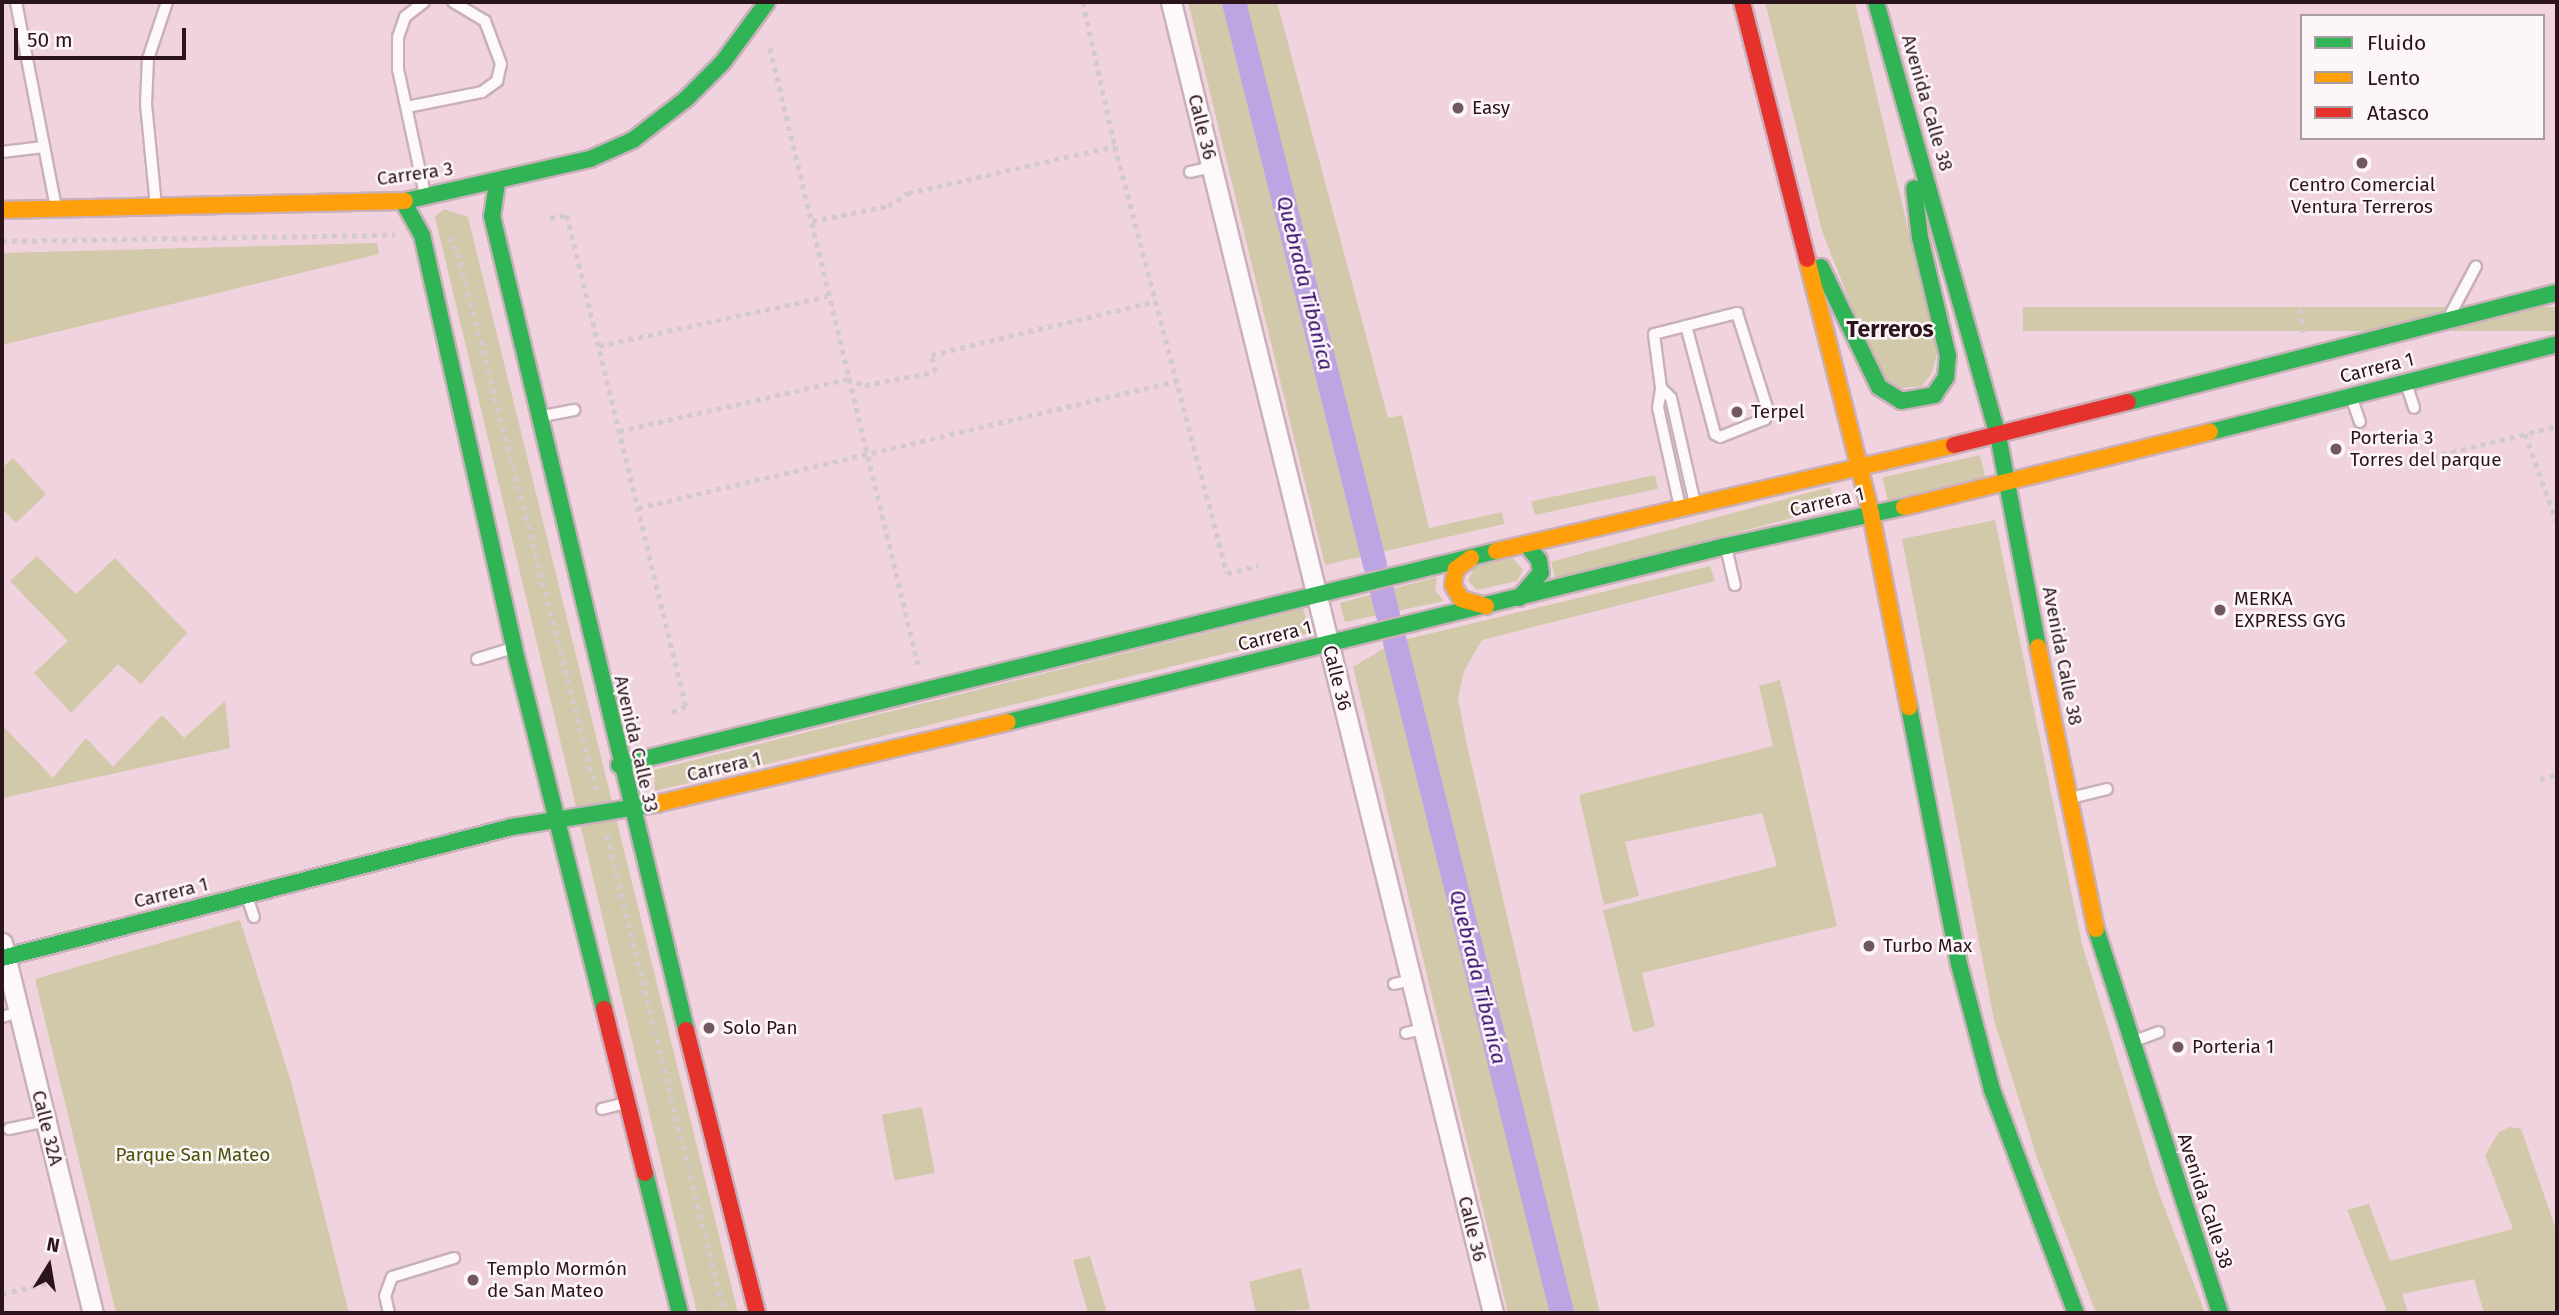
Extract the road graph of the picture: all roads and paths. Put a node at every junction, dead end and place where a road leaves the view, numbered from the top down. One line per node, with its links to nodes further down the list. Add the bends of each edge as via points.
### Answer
1 (16, 2): 14 (lane)
2 (167, 2): 23 (lane, via 148,60 146,93)
3 (424, 2): 12 (lane, via 405,17 398,37 398,69)
4 (453, 2): 12 (lane, via 485,21 501,64 497,81 482,92)
5 (767, 2): 18 (street, Carrera 3, via 723,62 633,140 590,159)
6 (1083, 2): 13 (path)
7 (1171, 2): 16 (street, Calle 36)
8 (1742, 2): 20 (street)
9 (1876, 2): 11 (street, Avenida Calle 38)
10 (770, 48): 26 (path)
11 (1901, 87): 20 (street, via 1920,238 1948,356 1946,377 1934,395 1901,401 1880,387 1864,363); 47 (street, Avenida Calle 38)
12 (407, 107): 19 (lane)
13 (1115, 146): 26 (path, via 908,193 888,206); 30 (path)
14 (44, 148): 15 (lane); 22 (lane)
15 (2, 152)
16 (1212, 167): 17 (lane); 62 (street, Calle 36)
17 (1190, 172)
18 (497, 182): 19 (street, Carrera 3); 43 (street, Avenida Calle 33, via 492,216)
19 (425, 196): 21 (street, Carrera 3)
20 (1791, 198): 51 (street)
21 (402, 201): 23 (street, Carrera 3); 66 (street, via 422,235)
22 (56, 209): 23 (street, Carrera 3); 24 (street, Carrera 3)
23 (156, 209)
24 (2, 210)
25 (551, 218): 36 (path, via 568,215)
26 (812, 221): 29 (path)
27 (2476, 266): 32 (lane)
28 (2557, 293): 32 (street, Carrera 1)
29 (828, 296): 36 (path); 37 (path)
30 (1156, 301): 37 (path, via 931,355 935,372 865,385); 38 (path)
31 (2300, 309): 34 (path)
32 (2447, 321): 47 (street, Carrera 1)
33 (1686, 326): 33 (lane, via 1715,434 1720,437 1765,419 1768,411 1737,313); 53 (lane, via 1654,334 1661,388 1671,398)
34 (2304, 333)
35 (2557, 344): 39 (street, Carrera 1)
36 (599, 346): 46 (path)
37 (847, 379): 46 (path); 49 (path)
38 (1176, 381): 49 (path); 60 (path, via 1227,573)
39 (2406, 383): 40 (street, Carrera 1); 41 (lane)
40 (2352, 397): 44 (lane); 52 (street, Carrera 1)
41 (2414, 408)
42 (574, 410): 43 (lane)
43 (538, 417): 70 (street, Avenida Calle 33)
44 (2360, 422)
45 (2557, 426): 48 (path)
46 (620, 431): 54 (path)
47 (1998, 435): 51 (street, Carrera 1); 52 (street, Avenida Calle 38)
48 (2525, 435): 50 (path); 56 (path)
49 (865, 455): 54 (path); 68 (path)
50 (2432, 457)
51 (1859, 468): 53 (street, Carrera 1); 55 (street)
52 (2008, 484): 55 (street, Carrera 1); 74 (street, Avenida Calle 38)
53 (1688, 507): 57 (street, Carrera 1)
54 (638, 508): 69 (path, via 686,707)
55 (1871, 514): 58 (street, Carrera 1); 95 (street, via 1962,977 1992,1090)
56 (2557, 522)
57 (1527, 545): 59 (street, Carrera 1); 63 (street, via 1539,559 1541,573)
58 (1726, 546): 61 (lane); 63 (street, Carrera 1)
59 (1471, 558): 62 (street, Carrera 1); 64 (street, via 1456,569 1453,584 1461,599)
60 (1258, 566)
61 (1735, 584)
62 (1316, 593): 65 (street, Calle 36); 70 (street, Carrera 1)
63 (1519, 598): 64 (street, Carrera 1)
64 (1486, 606): 65 (street, Carrera 1)
65 (1329, 645): 75 (street, Carrera 1, via 929,746); 94 (street, Calle 36, via 1415,1031)
66 (514, 648): 67 (lane); 76 (street)
67 (477, 659)
68 (918, 664)
69 (668, 714)
70 (619, 765): 75 (street, Avenida Calle 33)
71 (2557, 774): 72 (path)
72 (2539, 780)
73 (2107, 789): 74 (lane)
74 (2067, 799): 82 (street, Avenida Calle 38, via 2099,940)
75 (630, 810): 76 (street, Carrera 1); 93 (street, Avenida Calle 33)
76 (555, 817): 77 (street, Carrera 1); 83 (street)
77 (247, 895): 78 (lane); 79 (street, Carrera 1)
78 (254, 917)
79 (3, 953): 80 (street, Calle 32A)
80 (10, 1014): 85 (street, Calle 32A)
81 (2159, 1032): 82 (lane)
82 (2130, 1042): 96 (street, Avenida Calle 38)
83 (627, 1103): 84 (lane); 92 (street)
84 (602, 1109)
85 (46, 1121): 86 (lane); 90 (street, Calle 32A)
86 (9, 1129)
87 (454, 1258): 91 (lane, via 392,1277 385,1296)
88 (48, 1283): 89 (path)
89 (2, 1294)
90 (93, 1313)
91 (389, 1313)
92 (680, 1313)
93 (757, 1313)
94 (1493, 1313)
95 (2076, 1313)
96 (2220, 1313)

